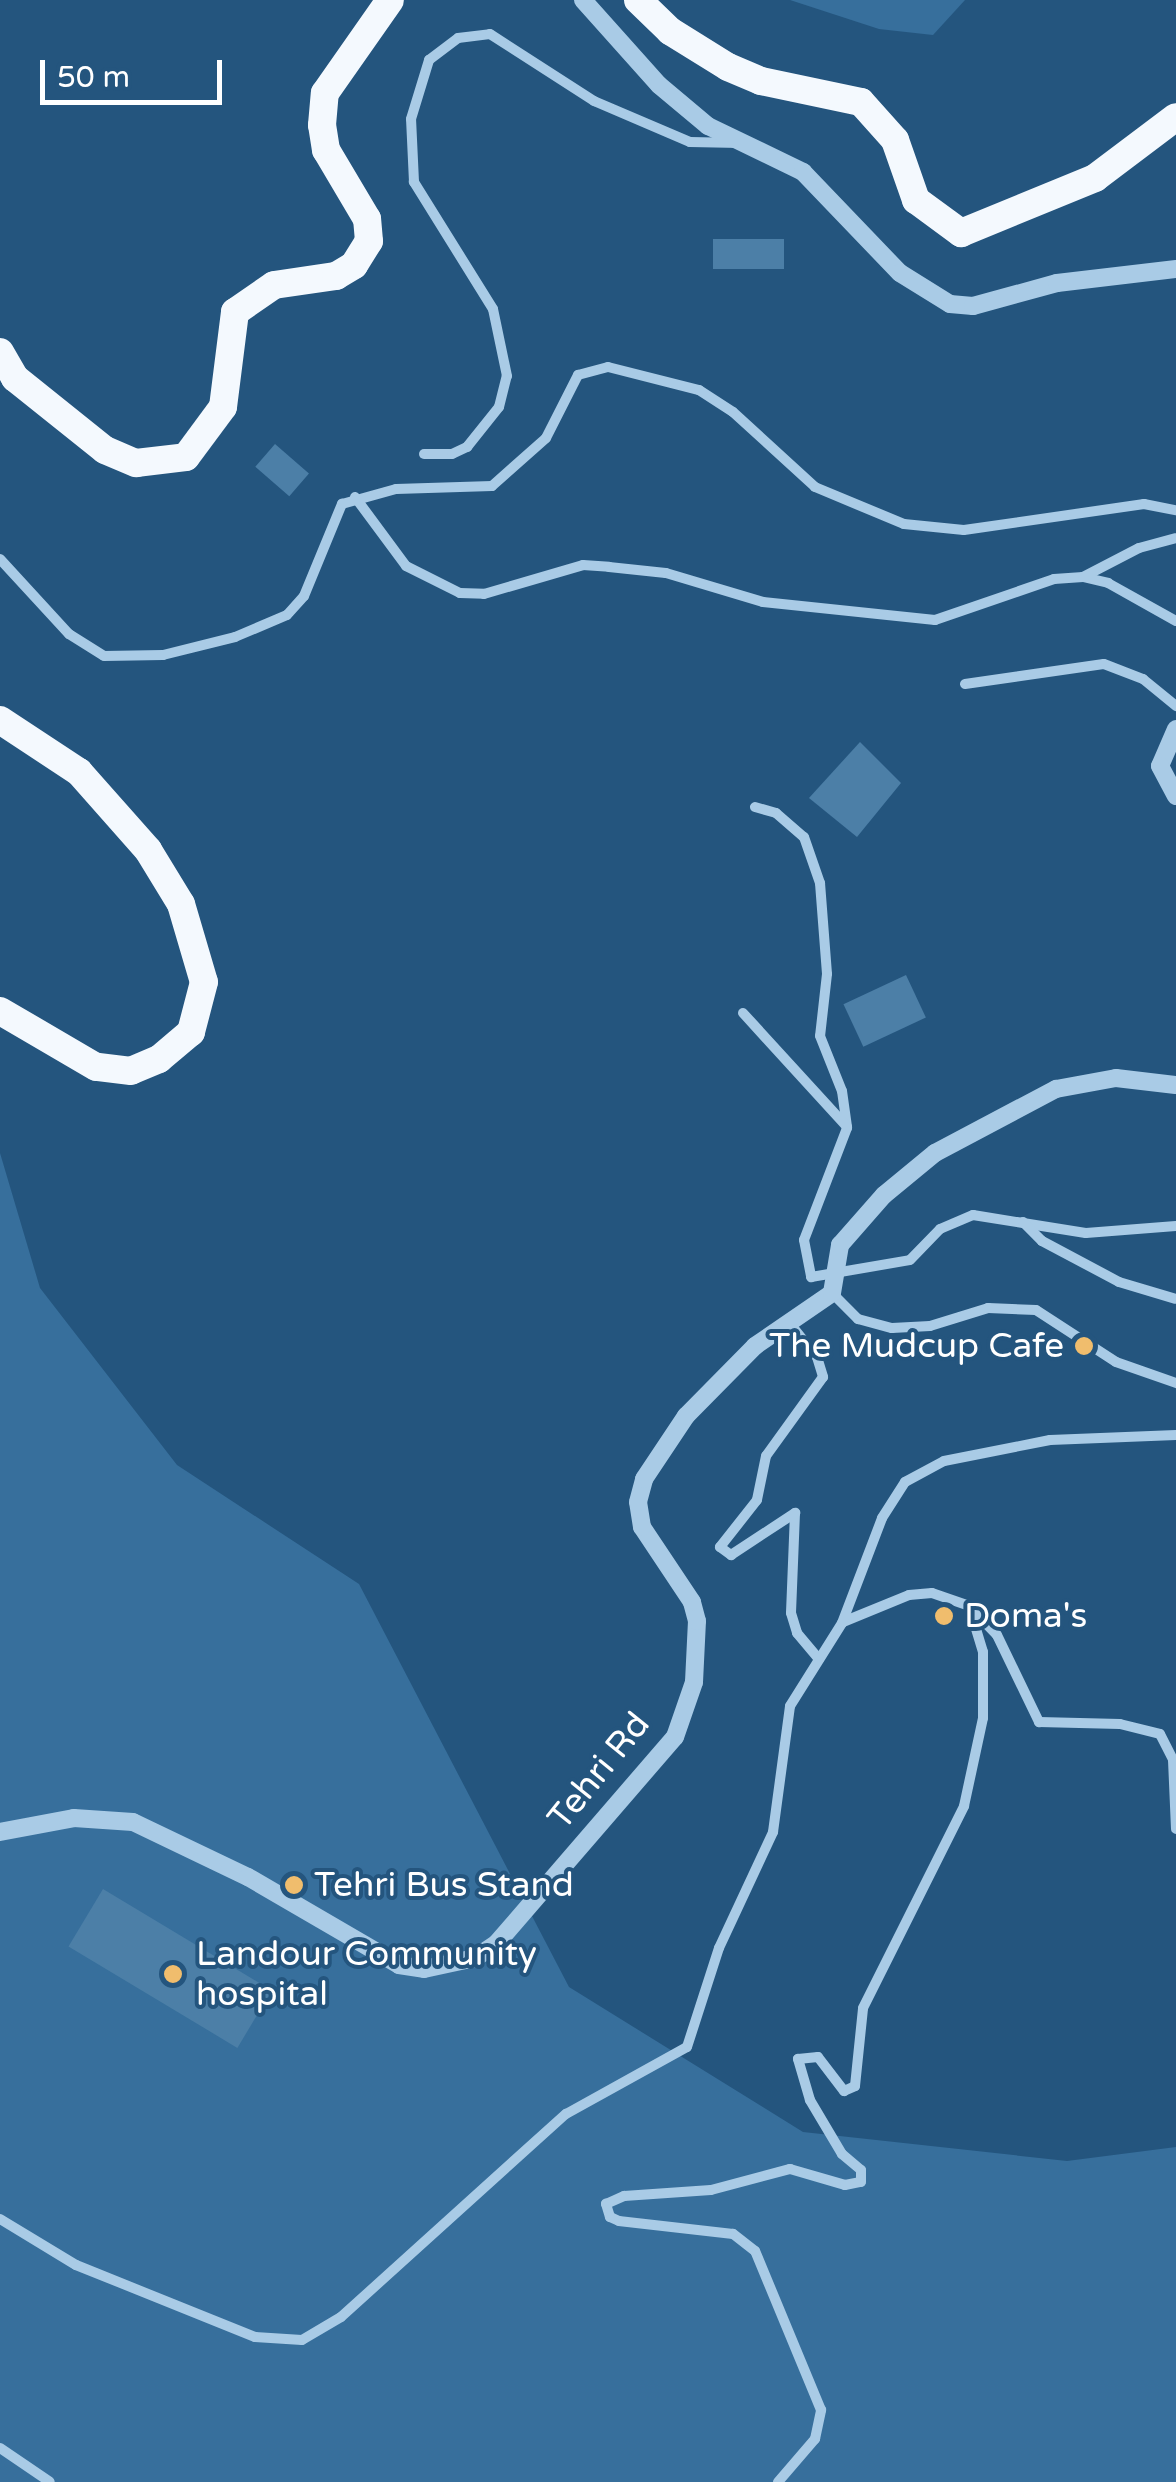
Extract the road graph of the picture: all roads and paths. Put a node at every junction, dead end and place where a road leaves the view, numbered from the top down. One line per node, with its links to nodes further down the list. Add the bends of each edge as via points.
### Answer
1 (390, 0): 7 (highway, via 326,93 322,125 326,150 367,218 370,241 354,265 336,276 274,285 236,312 223,408 186,457 136,463 105,450 14,378)
2 (583, 0): 5 (street, via 659,85 708,126)
3 (638, 0): 4 (highway, via 670,31 728,67 761,81 861,102 895,140 916,200 961,233 1095,178)
4 (1176, 118)
5 (741, 143): 6 (street, via 804,172 900,272 950,304 973,306 1057,284); 8 (street, via 690,142 575,91 490,34 458,38 429,60 411,119 414,182 492,309 507,376 498,407 467,447)
6 (1176, 270)
7 (0, 352)
8 (424, 454)
9 (355, 498): 10 (street, via 396,489 492,486 546,438 578,375 608,368 699,390 815,486 904,524 964,530 1144,504); 12 (street, via 334,514 321,564 287,615 163,655 104,656 69,634); 13 (street, via 406,566 460,593 484,594 598,566 666,573 763,602 923,621 957,617 1054,579)
10 (1176, 510)
11 (1176, 538): 13 (street, via 1139,548)
12 (0, 559)
13 (1083, 577): 14 (street, via 1108,583)
14 (1176, 621)
15 (964, 684): 16 (street, via 1104,664 1142,679)
16 (1176, 706)
17 (0, 720): 21 (highway, via 79,772 148,850 181,904 204,982 191,1032 160,1059 131,1071 96,1067)
18 (1176, 729): 19 (street, via 1160,766)
19 (1176, 796)
20 (754, 807): 24 (street, via 792,824 811,848 827,974 820,1036 842,1091)
21 (0, 1011)
22 (743, 1013): 24 (street)
23 (1176, 1085): 27 (street, via 1116,1078 1025,1102 935,1153 884,1194 840,1245)
24 (847, 1128): 27 (street, via 804,1240 811,1278)
25 (1022, 1221): 26 (street, via 1086,1233); 27 (street, via 973,1215 954,1221 910,1260); 28 (street, via 1042,1241 1119,1282)
26 (1176, 1226)
27 (832, 1285): 29 (street, Tehri Rd); 30 (street, via 858,1319 892,1328 930,1326 988,1308 1036,1310 1116,1362)
28 (1176, 1299)
29 (791, 1325): 34 (street, via 817,1357 823,1377 766,1456 758,1500 720,1546 731,1555 795,1513 791,1613 797,1634); 36 (street, Tehri Rd, via 756,1346 710,1389 640,1490 642,1527 692,1602 697,1621 694,1682 674,1736 496,1943 475,1958 424,1969 399,1965 248,1876 133,1822 74,1818)
30 (1176, 1382)
31 (1176, 1435): 33 (street, via 1065,1438 922,1469 882,1518)
32 (969, 1606): 33 (street, via 932,1593 909,1595); 35 (street, via 997,1635 1039,1722 1120,1724 1160,1734 1173,1760); 40 (street, via 983,1652 983,1718 964,1806 863,2008 855,2086 844,2091 818,2056 798,2059 810,2100 842,2154 862,2170 861,2182 845,2185 790,2168 711,2190 624,2196 606,2204 610,2218 619,2221 734,2234 755,2251 821,2410 815,2439)
33 (842, 1623): 34 (street)
34 (819, 1658): 37 (street, via 790,1706 773,1832 719,1948 686,2048 566,2114 341,2317 302,2340 255,2337 76,2265)
35 (1176, 1829)
36 (0, 1832)
37 (0, 2219)
38 (0, 2448): 39 (street)
39 (50, 2482)
40 (778, 2482)

